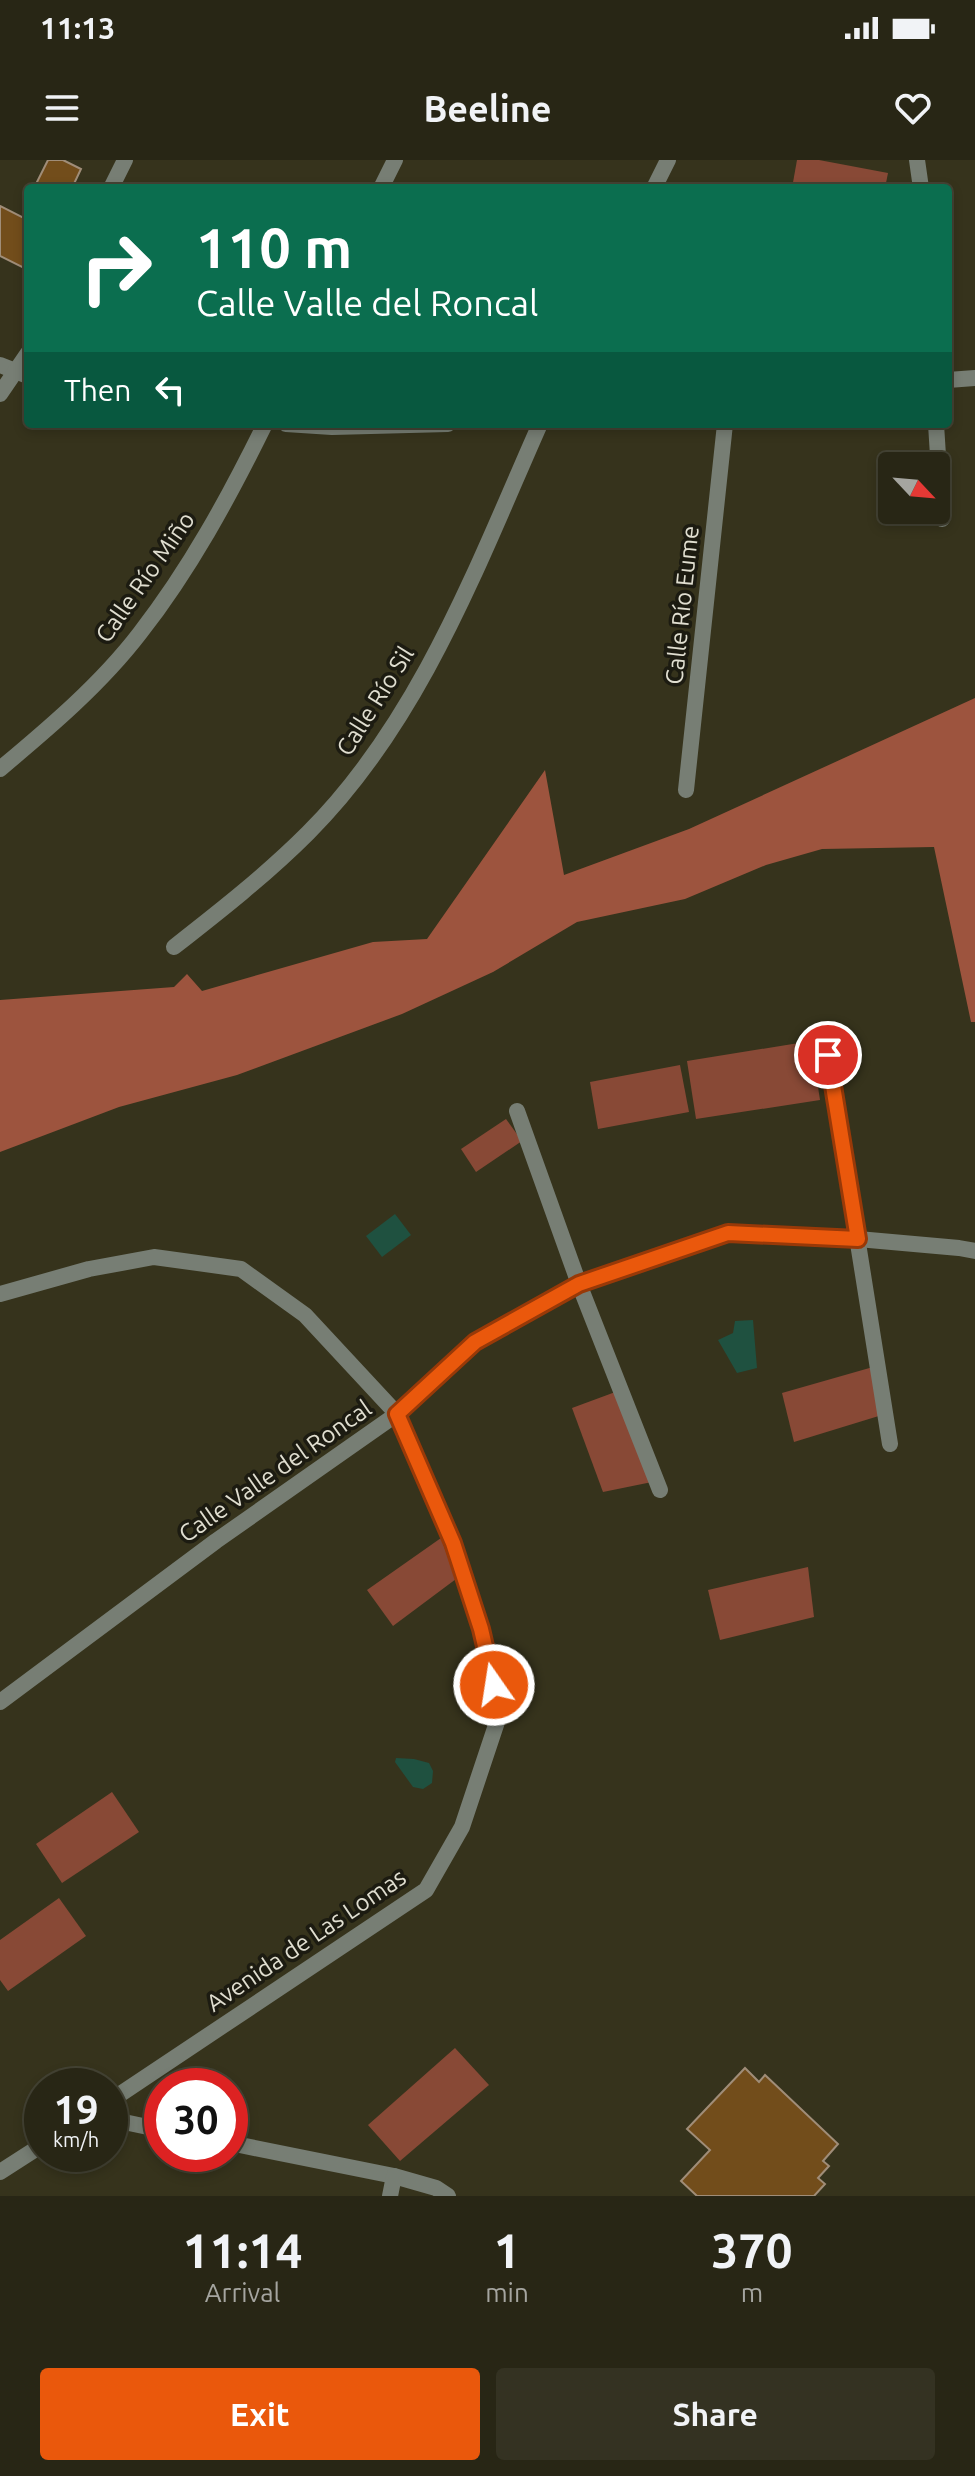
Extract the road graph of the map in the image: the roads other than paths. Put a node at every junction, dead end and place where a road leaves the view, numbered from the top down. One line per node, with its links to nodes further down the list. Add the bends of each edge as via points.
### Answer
1 (125, 160): 5 (street)
2 (395, 160): 6 (street)
3 (668, 160): 7 (street)
4 (917, 160): 8 (street)
5 (113, 184)
6 (383, 184)
7 (656, 184)
8 (920, 184)
9 (0, 365): 10 (street)
10 (22, 374): 13 (street)
11 (975, 378): 12 (street)
12 (952, 380)
13 (0, 394)
14 (263, 428): 19 (street, Calle Río Miño, via 184,571 139,635 80,698)
15 (538, 428): 21 (street, Calle Río Sil, via 460,603 396,721 310,832)
16 (725, 428): 20 (street, Calle Río Eume)
17 (936, 428): 18 (street)
18 (938, 452)
19 (0, 769)
20 (686, 790)
21 (174, 947)
22 (828, 1055): 24 (street)
23 (517, 1111): 26 (street)
24 (858, 1239): 25 (street, Calle Valle del Roncal); 26 (street, Calle Valle del Roncal, via 728,1233); 29 (street)
25 (975, 1251)
26 (579, 1284): 28 (street, Calle Valle del Roncal, via 475,1342); 30 (street)
27 (0, 1294): 28 (street, Avenida de Las Lomas, via 154,1257 241,1269 305,1315)
28 (397, 1414): 31 (street, Calle Valle del Roncal); 32 (street, Avenida de Las Lomas, via 453,1543 481,1629 500,1713 462,1827 426,1890)
29 (890, 1444)
30 (660, 1490)
31 (0, 1702)
32 (128, 2089)
33 (248, 2147): 36 (street)
34 (24, 2157): 35 (street)
35 (0, 2172)
36 (394, 2176): 37 (street); 38 (street)
37 (390, 2196)
38 (448, 2196)

